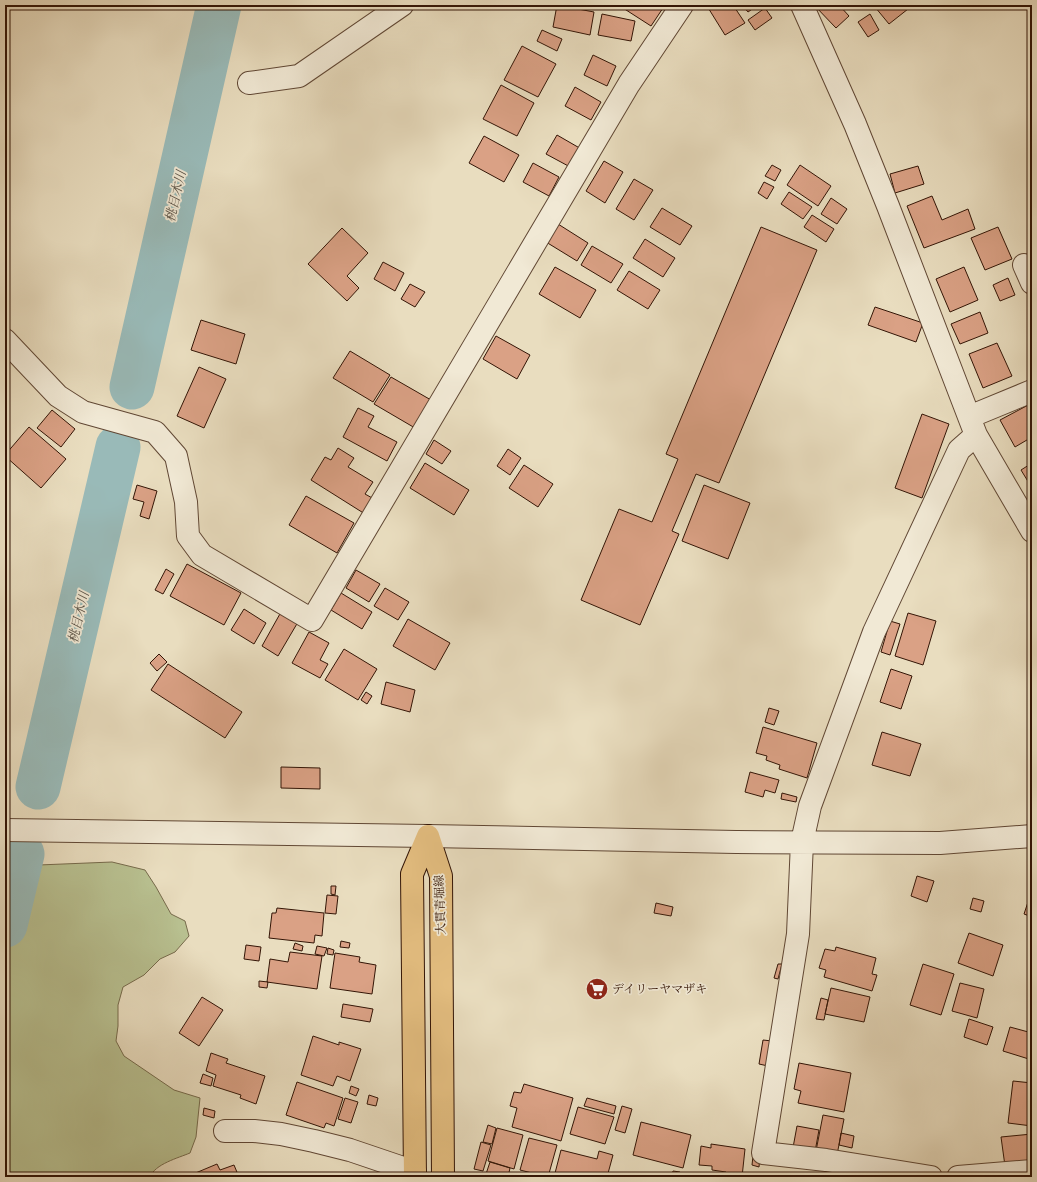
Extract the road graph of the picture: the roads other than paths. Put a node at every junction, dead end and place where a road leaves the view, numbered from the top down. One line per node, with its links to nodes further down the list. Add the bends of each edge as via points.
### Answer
1 (402, 5): 4 (street, via 298,76)
2 (682, 5): 5 (street, via 628,84 312,620 202,555 188,536 186,502 176,456 155,432 84,412 58,396)
3 (802, 5): 7 (street, via 855,124)
4 (249, 83)
5 (5, 340)
6 (1032, 391): 7 (street)
7 (972, 426): 8 (street); 12 (street, via 874,632 810,806)
8 (1032, 531)
9 (5, 830): 10 (street)
10 (428, 836): 12 (street); 15 (main road, via 412,874); 16 (main road, 大貫青堀線, via 441,876)
11 (1032, 836): 12 (street, via 940,843)
12 (802, 842): 17 (street, via 798,934 763,1153)
13 (225, 1131): 15 (street, via 281,1134 314,1141 357,1153)
14 (1032, 1171): 18 (street)
15 (415, 1175)
16 (443, 1177)
17 (931, 1177)
18 (958, 1177)

